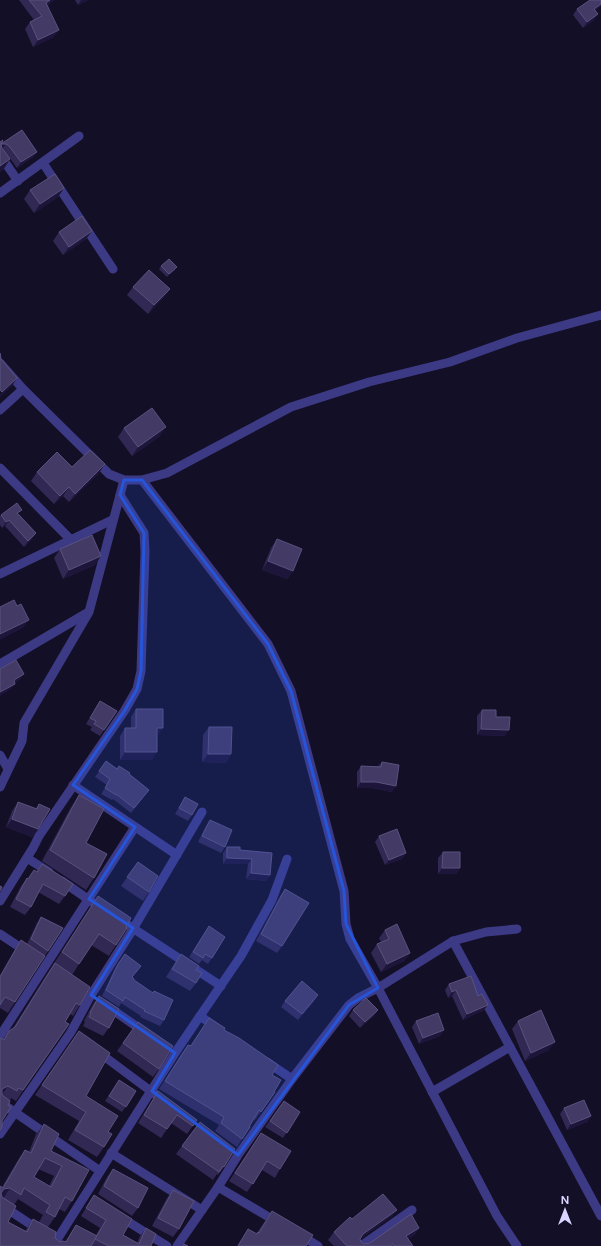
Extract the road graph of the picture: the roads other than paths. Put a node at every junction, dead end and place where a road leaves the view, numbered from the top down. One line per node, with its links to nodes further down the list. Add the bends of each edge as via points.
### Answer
1 (79, 136): 3 (street)
2 (0, 155): 4 (street)
3 (43, 163): 4 (street); 6 (street)
4 (18, 181): 5 (street)
5 (0, 194)
6 (113, 269)
7 (601, 315): 13 (street, via 517,338 450,362 368,382 291,407 167,473)
8 (0, 363): 9 (street)
9 (23, 389): 10 (street); 12 (street, via 109,474)
10 (0, 410)
11 (0, 468): 16 (street)
12 (124, 480): 13 (street); 14 (street)
13 (142, 480): 39 (street, via 268,644 291,691 344,891 346,924 350,939)
14 (120, 495): 15 (street); 22 (street, via 144,533 141,671 137,689 128,705)
15 (112, 520): 16 (street); 18 (street)
16 (71, 540): 17 (street)
17 (0, 574)
18 (88, 612): 19 (street); 21 (street, via 24,723 22,741)
19 (0, 664)
20 (0, 755): 21 (street)
21 (8, 769): 23 (street)
22 (73, 786): 25 (street); 27 (street)
23 (0, 787)
24 (202, 812): 26 (street)
25 (135, 827): 26 (street); 29 (street)
26 (177, 855): 33 (street)
27 (27, 858): 29 (street); 30 (street)
28 (287, 859): 38 (street, via 272,900)
29 (88, 899): 31 (street); 37 (street)
30 (0, 901)
31 (101, 907)
32 (119, 919): 33 (street)
33 (133, 928): 38 (street); 40 (street)
34 (517, 929): 36 (street, via 486,932)
35 (0, 934): 37 (street)
36 (453, 941): 39 (street); 46 (street)
37 (42, 962): 43 (street)
38 (221, 986): 41 (street)
39 (378, 988): 48 (street, via 349,1005); 50 (street)
40 (87, 993): 44 (street); 53 (street, via 74,1034)
41 (200, 1016): 42 (street); 49 (street, via 172,1050)
42 (227, 1034)
43 (0, 1036)
44 (156, 1039)
45 (90, 1045): 49 (street)
46 (510, 1047): 50 (street); 62 (street)
47 (259, 1057): 48 (street)
48 (292, 1079): 57 (street, via 235,1153)
49 (152, 1091): 51 (street); 55 (street)
50 (432, 1092): 68 (street, via 497,1216)
51 (164, 1100)
52 (0, 1102): 53 (street)
53 (15, 1112): 54 (street); 56 (street)
54 (0, 1134)
55 (112, 1153): 56 (street); 60 (street)
56 (100, 1171): 63 (street, via 89,1196)
57 (218, 1186): 60 (street); 66 (street)
58 (0, 1204): 63 (street)
59 (111, 1210): 64 (street)
60 (202, 1210): 65 (street)
61 (412, 1210): 67 (street)
62 (601, 1216)
63 (55, 1243)
64 (167, 1246)
65 (176, 1246)
66 (318, 1246)
67 (361, 1246)
68 (517, 1246)

